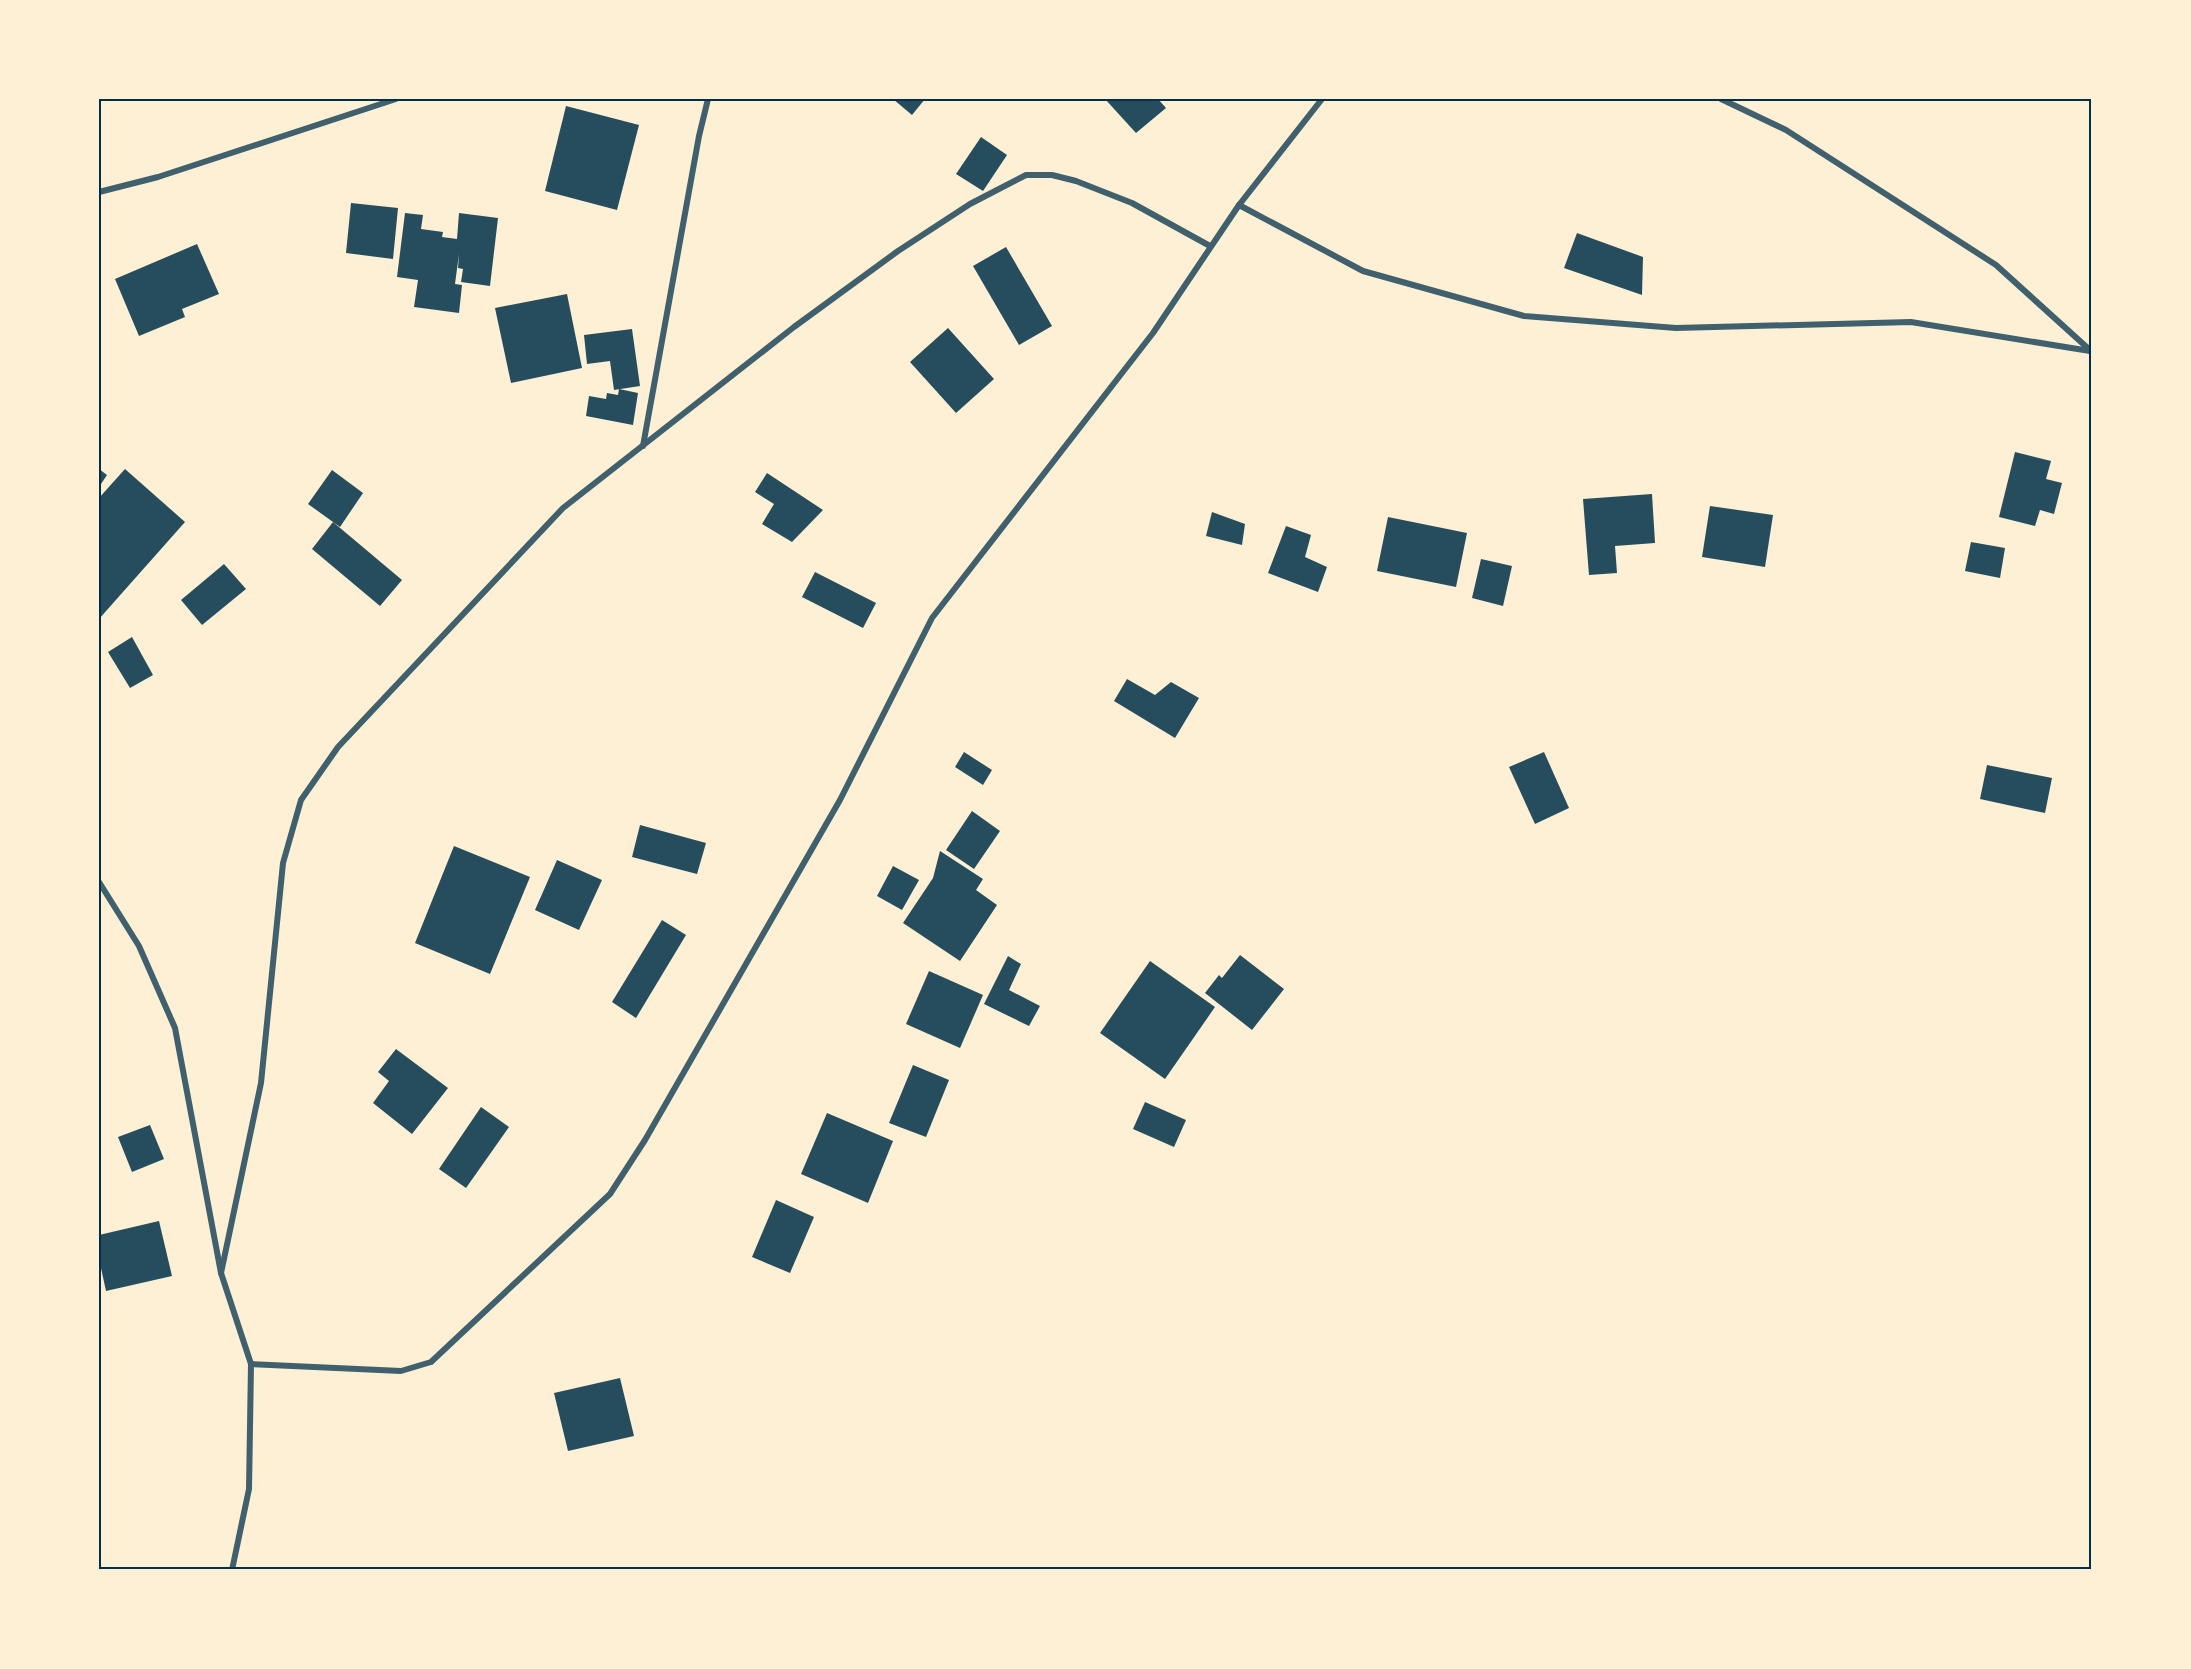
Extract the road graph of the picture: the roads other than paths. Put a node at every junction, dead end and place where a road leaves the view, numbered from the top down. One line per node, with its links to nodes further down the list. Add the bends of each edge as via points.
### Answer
1 (396, 99): 5 (street, via 158,177)
2 (708, 99): 9 (street)
3 (1322, 99): 6 (street)
4 (1721, 99): 8 (street, via 1786,130 1996,265)
5 (99, 192)
6 (1239, 205): 7 (street); 8 (street, via 1363,271 1524,316 1676,328 1911,322)
7 (1210, 246): 9 (street, via 1132,203 1076,180 1026,175 970,204 897,251); 12 (street, via 1153,333 932,618 840,800 645,1140 610,1194 431,1362 401,1371)
8 (2091, 351)
9 (643, 447): 11 (street, via 563,508 338,747 301,800 283,863 261,1083)
10 (99, 882): 11 (street, via 139,946 175,1028)
11 (221, 1273): 12 (street)
12 (251, 1364): 13 (street, via 249,1489)
13 (232, 1570)

